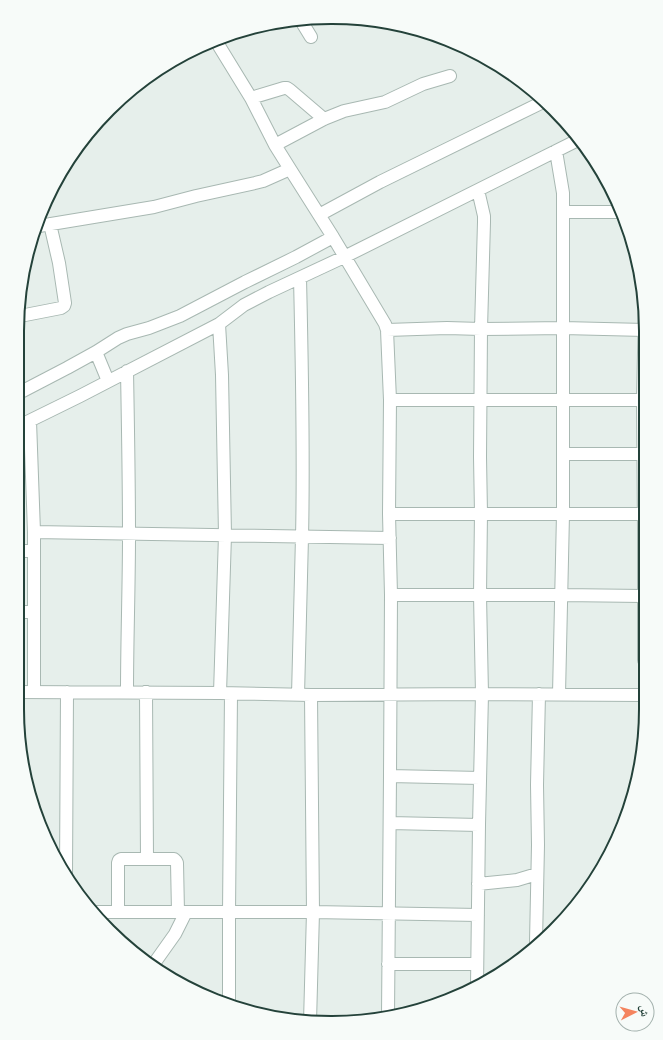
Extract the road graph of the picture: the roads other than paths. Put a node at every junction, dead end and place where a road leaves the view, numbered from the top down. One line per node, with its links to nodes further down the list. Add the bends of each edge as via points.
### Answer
1 (304, 26): 2 (street)
2 (311, 37)
3 (219, 45): 5 (street)
4 (450, 76): 7 (street, via 423,84 385,102 344,111)
5 (251, 98): 7 (street, via 287,88); 9 (street)
6 (538, 104): 15 (street)
7 (324, 119): 9 (street)
8 (574, 143): 10 (street)
9 (275, 145): 11 (street)
10 (556, 151): 12 (street); 13 (street, via 563,192)
11 (290, 169): 15 (street); 16 (street, via 263,181 154,207)
12 (478, 190): 18 (street); 23 (street, via 484,222)
13 (563, 212): 14 (street); 22 (street)
14 (615, 212)
15 (319, 215): 17 (street)
16 (45, 225): 20 (street, via 59,263 65,303 61,308)
17 (333, 237): 18 (street); 26 (street, via 180,316 127,334)
18 (344, 257): 19 (street); 24 (street)
19 (300, 278): 21 (street, via 244,305); 44 (street)
20 (25, 315)
21 (219, 324): 27 (street); 43 (street)
22 (563, 328): 23 (street); 25 (street); 32 (street)
23 (481, 329): 24 (street); 31 (street)
24 (387, 330): 30 (street)
25 (639, 330)
26 (96, 352): 28 (street); 29 (street)
27 (127, 371): 28 (street); 42 (street)
28 (108, 381): 34 (street)
29 (24, 390)
30 (390, 400): 31 (street); 38 (street)
31 (481, 400): 32 (street); 37 (street)
32 (564, 400): 33 (street); 35 (street)
33 (639, 400)
34 (24, 424): 41 (street)
35 (563, 454): 36 (street); 39 (street)
36 (639, 454)
37 (481, 513): 38 (street); 39 (street); 49 (street)
38 (389, 514): 45 (street)
39 (563, 514): 40 (street); 50 (street)
40 (639, 514)
41 (34, 532): 42 (street); 47 (street)
42 (129, 534): 43 (street); 57 (street)
43 (225, 535): 44 (street); 59 (street)
44 (302, 537): 45 (street); 64 (street)
45 (390, 538): 48 (street)
46 (24, 551): 47 (street)
47 (34, 551): 53 (street)
48 (391, 595): 49 (street); 60 (street)
49 (480, 595): 50 (street); 61 (street)
50 (562, 595): 51 (street); 63 (street)
51 (639, 596)
52 (24, 612): 53 (street)
53 (34, 612): 55 (street)
54 (24, 692): 55 (street)
55 (34, 692): 56 (street)
56 (67, 692): 57 (street); 72 (street)
57 (127, 692): 58 (street)
58 (146, 692): 59 (street); 71 (street)
59 (226, 693): 64 (street); 78 (street)
60 (391, 694): 61 (street); 65 (street); 67 (street)
61 (482, 694): 62 (street); 68 (street)
62 (539, 694): 63 (street); 73 (street)
63 (559, 694): 66 (street)
64 (298, 695): 65 (street)
65 (311, 695): 79 (street)
66 (639, 695)
67 (390, 776): 68 (street); 69 (street)
68 (480, 778): 70 (street)
69 (390, 823): 70 (street); 80 (street)
70 (479, 825): 74 (street)
71 (147, 859): 76 (street, via 119,860); 77 (street, via 176,861)
72 (66, 864)
73 (537, 874): 74 (street, via 516,880); 82 (street)
74 (478, 884): 81 (street)
75 (101, 912): 76 (street)
76 (118, 912): 77 (street)
77 (182, 912): 78 (street); 83 (street, via 175,934)
78 (228, 912): 79 (street); 87 (street)
79 (313, 912): 80 (street); 89 (street)
80 (389, 913): 81 (street); 84 (street)
81 (478, 915): 85 (street)
82 (536, 938)
83 (156, 961)
84 (388, 964): 85 (street); 88 (street)
85 (477, 964): 86 (street)
86 (477, 979)
87 (229, 998)
88 (388, 1010)
89 (310, 1015)

